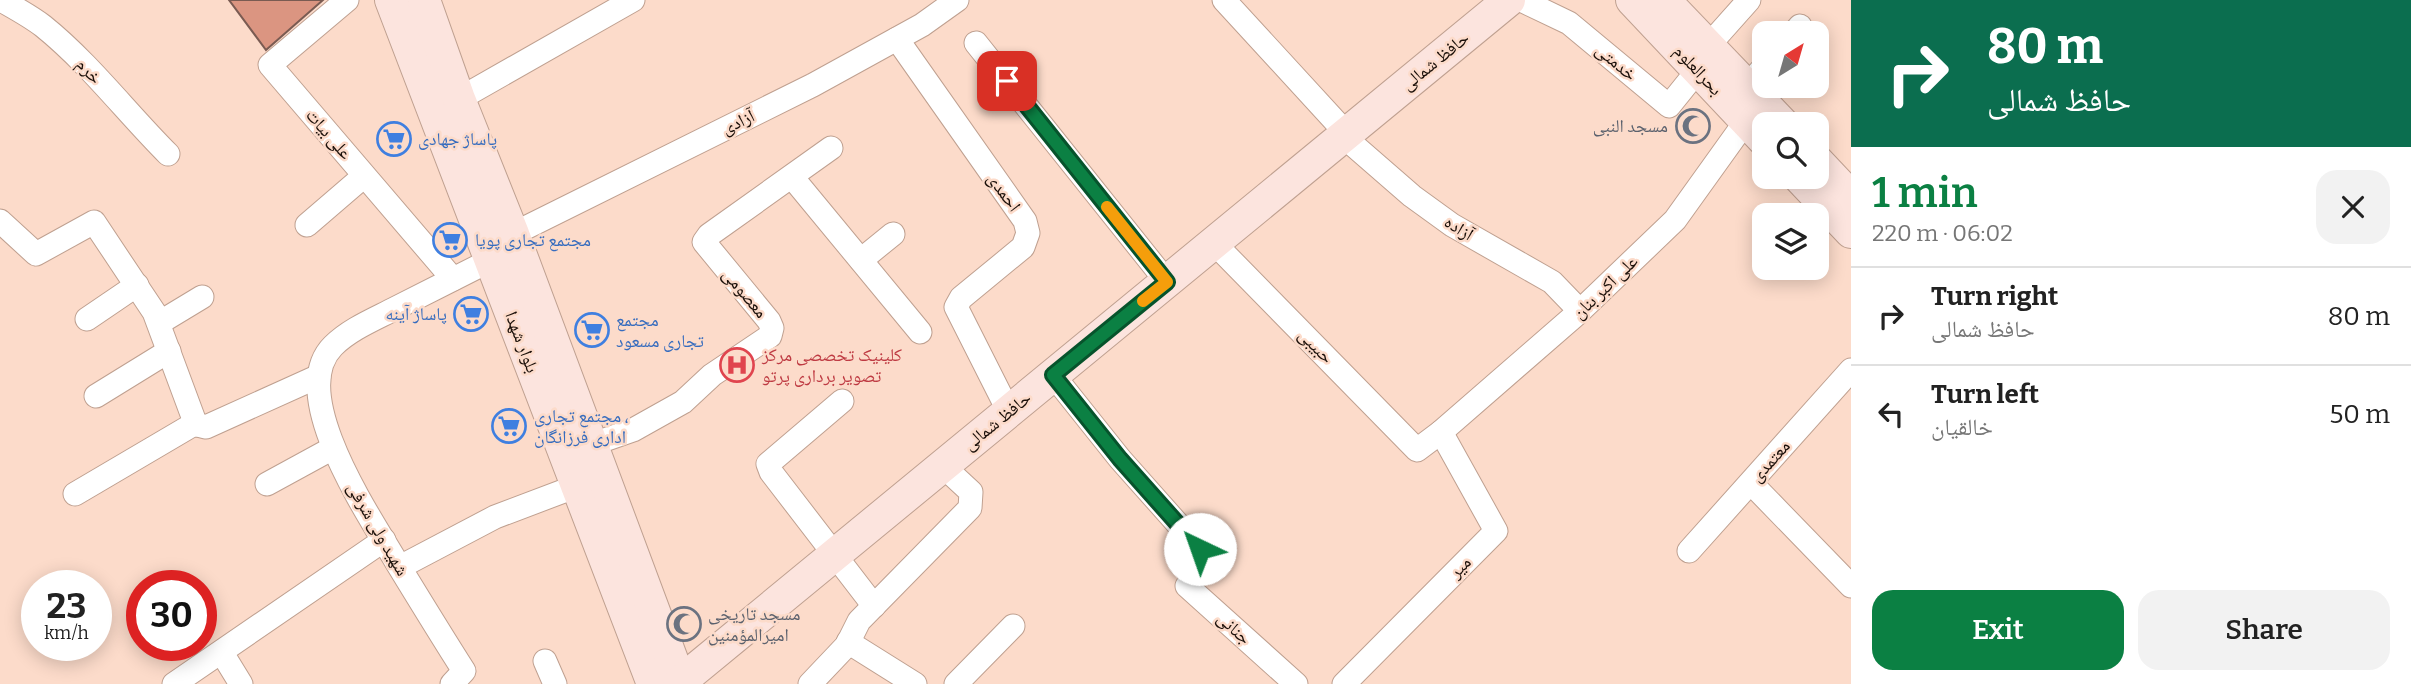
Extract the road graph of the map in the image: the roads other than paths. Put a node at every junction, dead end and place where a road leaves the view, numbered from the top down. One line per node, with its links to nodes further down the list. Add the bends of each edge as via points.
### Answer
1 (1, 0): 22 (street, خرم, via 50,33)
2 (347, 0): 24 (street, علی بیات, via 270,65)
3 (391, 0): 34 (main road, بلوار شهدا)
4 (424, 0): 17 (main road, بلوار شهدا)
5 (632, 0): 17 (street)
6 (957, 0): 13 (street, آزادی)
7 (1224, 0): 20 (street, آزاده)
8 (1509, 0): 20 (main road, حافظ شمالی)
9 (1521, 0): 15 (street, خدمتی, via 1569,23 1669,106)
10 (1632, 0): 15 (main road, بحرالعلوم)
11 (1664, 0): 15 (main road, بحرالعلوم)
12 (1749, 0): 15 (street)
13 (897, 39): 31 (street, آزادی); 50 (street, احمدی, via 1025,221 1028,233 1023,247 956,307)
14 (976, 43): 37 (street)
15 (1703, 58): 16 (main road, بحرالعلوم); 18 (main road, بحرالعلوم)
16 (1752, 75)
17 (459, 99): 31 (main road, بلوار شهدا)
18 (1752, 126)
19 (1752, 133): 40 (street, علی اکبر بنان, via 1675,220)
20 (1345, 135): 33 (main road, حافظ شمالی); 40 (street, آزاده, via 1412,196 1452,225 1552,282)
21 (831, 148): 25 (street, معصومی)
22 (168, 154)
23 (1829, 170): 26 (main road)
24 (364, 176): 29 (street); 36 (street, علی بیات)
25 (792, 177): 35 (street); 53 (street, معصومی, via 704,242 769,321 770,336 712,375 683,402 633,430)
26 (1847, 184)
27 (1810, 189): 30 (main road)
28 (0, 221): 38 (street, via 36,254 94,222)
29 (307, 226)
30 (1851, 232)
31 (513, 234): 53 (main road, بلوار شهدا)
32 (893, 234): 35 (street)
33 (1214, 243): 37 (main road, حافظ شمالی); 55 (street, حبیبی)
34 (491, 260): 36 (street); 59 (main road, بلوار شهدا)
35 (861, 260): 43 (street)
36 (453, 279): 47 (street, via 358,328 332,347)
37 (1167, 282): 46 (main road, حافظ شمالی)
38 (137, 285): 41 (street); 42 (street)
39 (202, 298): 42 (street)
40 (1580, 311): 52 (street, علی اکبر بنان)
41 (87, 319)
42 (159, 323): 44 (street)
43 (920, 332)
44 (169, 351): 48 (street); 51 (street)
45 (1851, 370): 57 (street, معتمدی)
46 (1053, 375): 50 (main road, حافظ شمالی); 79 (street, جنانی, via 1200,549 1205,568 1187,586)
47 (319, 376): 51 (street, via 206,427); 54 (street, شهید ولی شرفی)
48 (96, 396)
49 (842, 401): 63 (street, via 768,464)
50 (1009, 412): 56 (main road, حافظ شمالی)
51 (196, 425): 60 (street)
52 (1441, 432): 55 (street, علی اکبر بنان); 80 (street, میر, via 1496,531)
53 (590, 445): 72 (main road, بلوار شهدا)
54 (333, 448): 58 (street); 61 (street, شهید ولی شرفی)
55 (1417, 450)
56 (943, 466): 63 (main road, حافظ شمالی); 66 (street, via 971,492 970,508)
57 (1751, 483): 62 (street, معتمدی); 65 (street)
58 (267, 484)
59 (577, 486): 64 (street, via 495,517); 72 (main road, بلوار شهدا)
60 (75, 494)
61 (384, 540): 64 (street, شهید ولی شرفی); 69 (street)
62 (1689, 551)
63 (834, 555): 66 (street); 72 (main road, حافظ شمالی)
64 (400, 567): 71 (street, شهید ولی شرفی)
65 (1851, 586)
66 (874, 606): 68 (street)
67 (1013, 626): 78 (street)
68 (848, 642): 76 (street); 77 (street)
69 (222, 653): 73 (street); 74 (street)
70 (545, 661): 75 (street)
71 (458, 678)
72 (661, 682)
73 (174, 684)
74 (242, 684)
75 (555, 684)
76 (810, 684)
77 (915, 684)
78 (957, 684)
79 (1296, 684)
80 (1344, 684)

